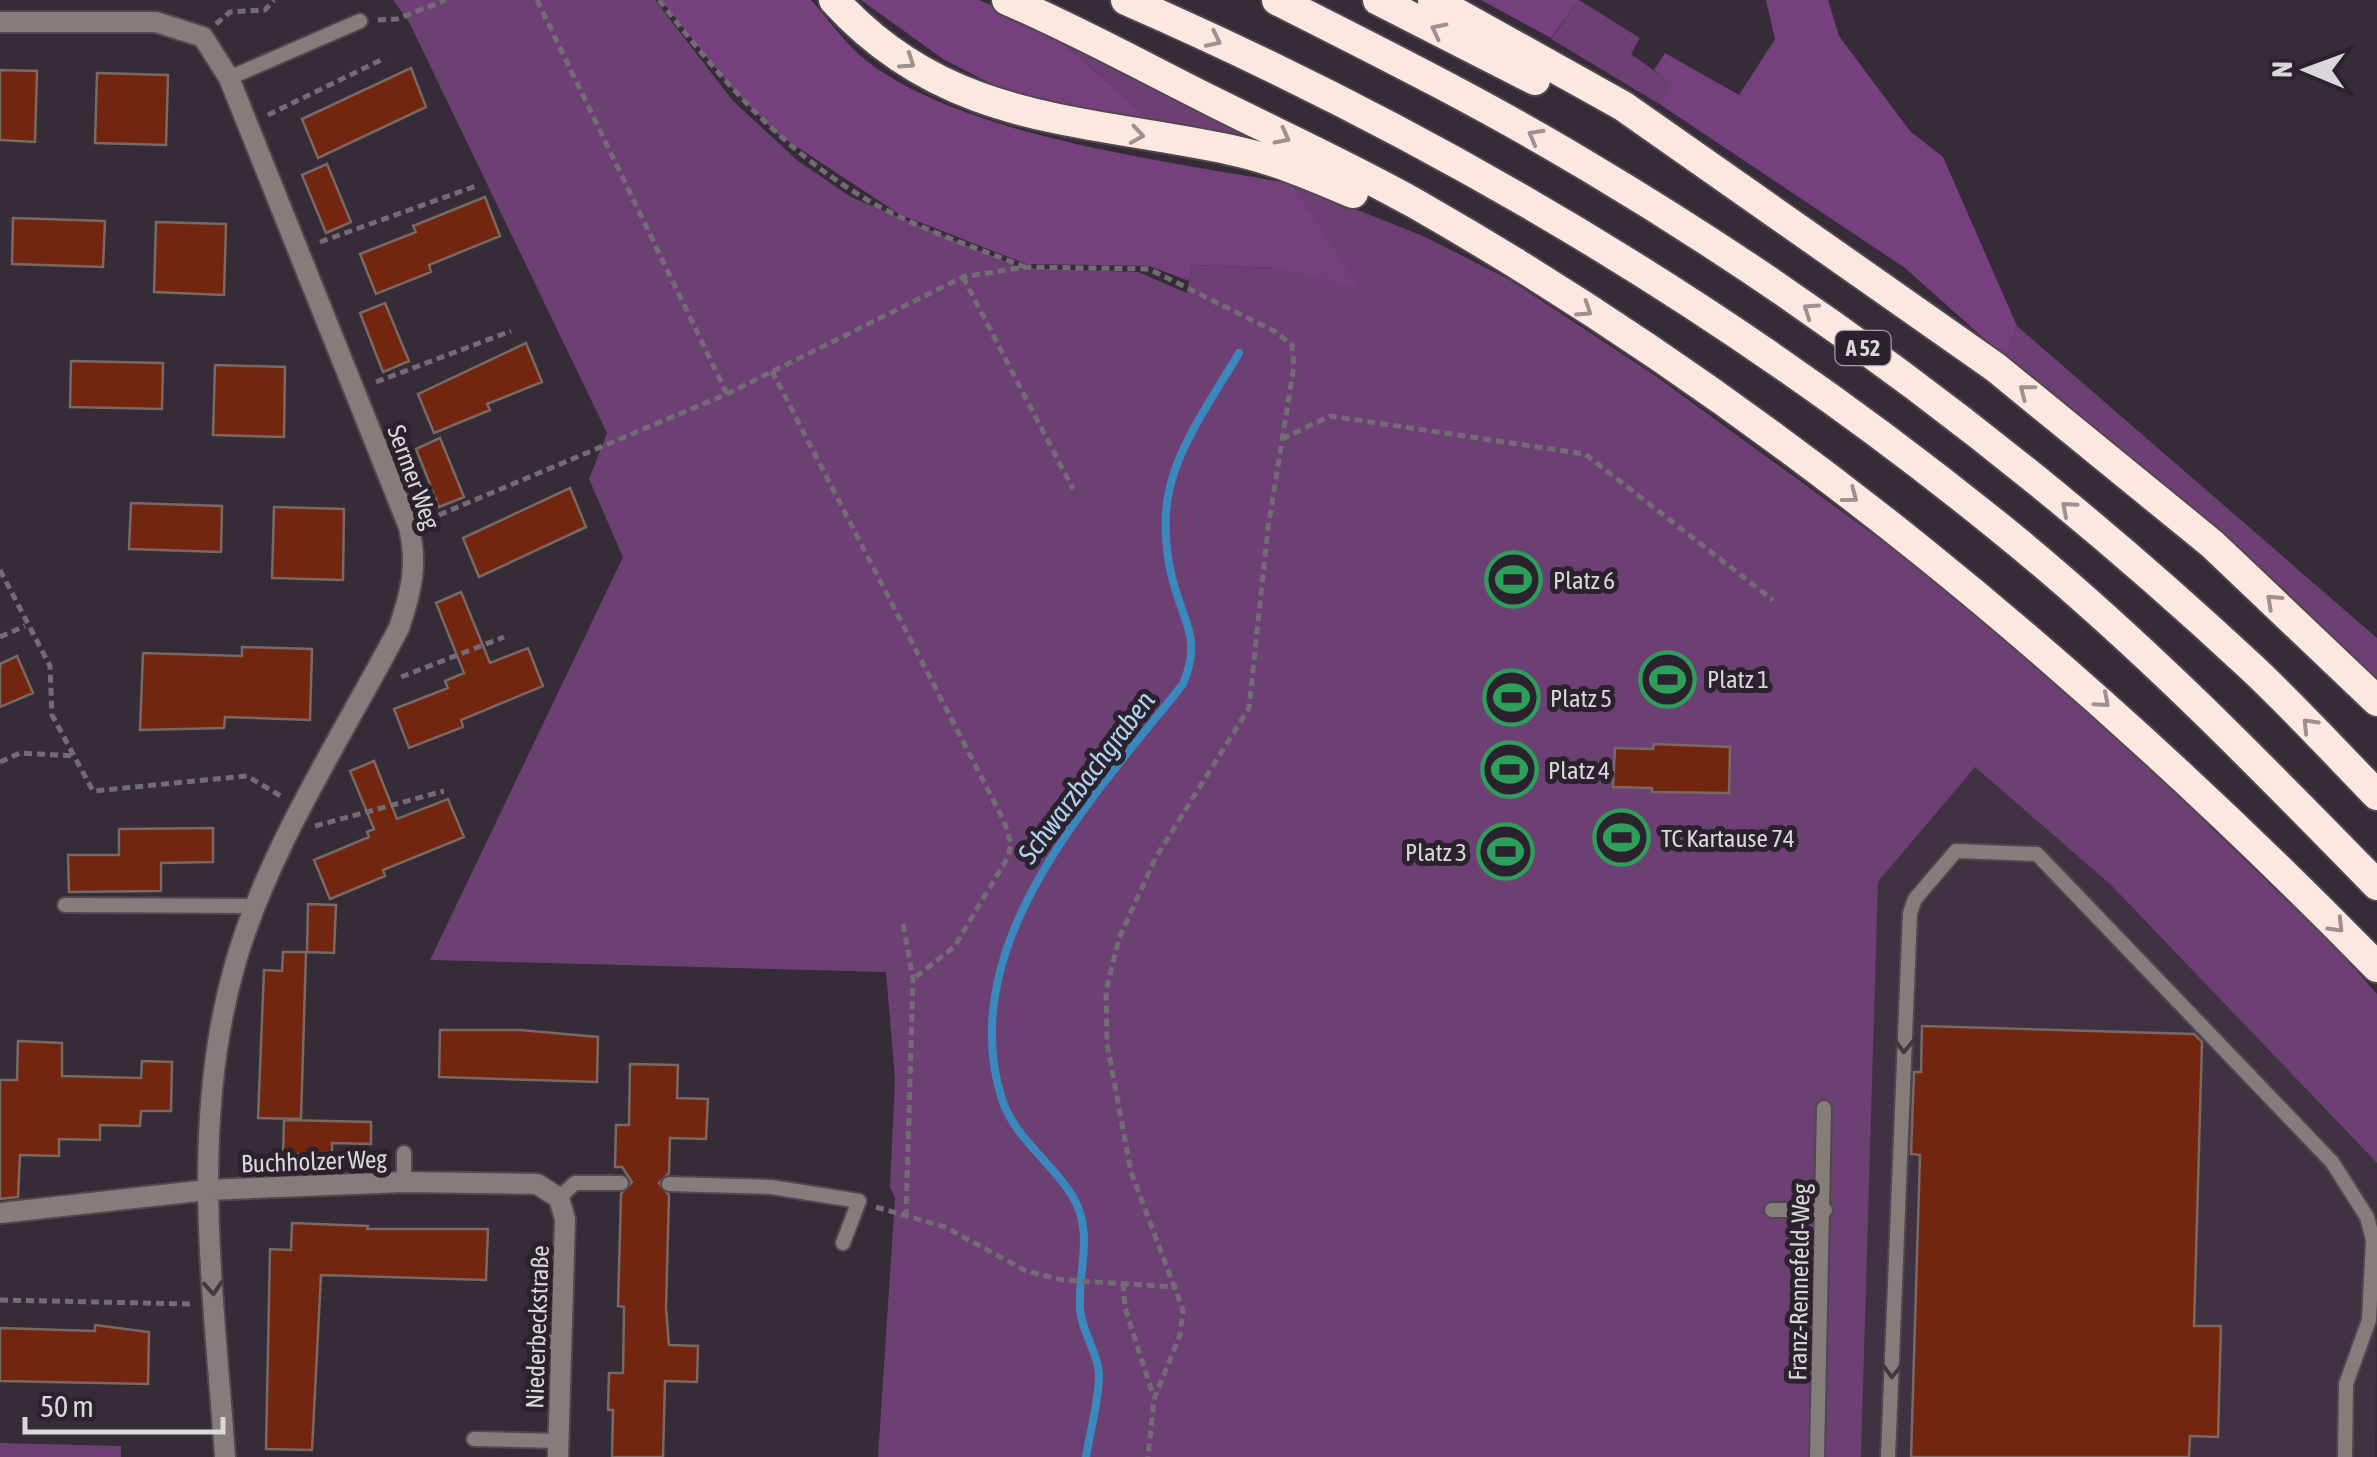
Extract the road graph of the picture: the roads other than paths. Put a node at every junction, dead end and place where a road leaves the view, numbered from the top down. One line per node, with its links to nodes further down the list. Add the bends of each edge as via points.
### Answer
1 (834, 0): 11 (highway, one-way to 11, via 896,54 988,104 1257,156)
2 (1006, 0): 11 (highway, one-way to 11, via 1412,202)
3 (1126, 0): 14 (highway, A 52, one-way to 14, via 1374,117 1554,218 1797,378 2008,536 2208,711)
4 (1277, 0): 13 (highway, A 52, one-way to 4, via 2252,667 2052,494 1838,329 1588,166)
5 (1378, 0): 10 (highway, one-way to 5)
6 (1433, 0): 10 (highway, via 1623,106)
7 (360, 21): 9 (lane)
8 (0, 22): 9 (street, Sermer Weg, via 156,22 203,36)
9 (228, 78): 16 (street, Sermer Weg, via 409,527 414,583 399,628)
10 (1728, 181): 12 (highway, one-way to 10, via 2108,456 1858,267)
11 (1503, 257): 17 (highway, one-way to 17, via 1796,454 2025,633 2240,827)
12 (2377, 701)
13 (2377, 795)
14 (2377, 885)
15 (65, 905): 16 (lane)
16 (256, 906): 23 (street, Sermer Weg, via 216,1048)
17 (2377, 967)
18 (1824, 1108): 26 (lane, Franz-Rennefeld-Weg)
19 (404, 1153): 20 (lane)
20 (404, 1182): 23 (street, Buchholzer Weg); 24 (street, Buchholzer Weg, via 538,1184)
21 (621, 1183): 24 (lane, via 575,1183)
22 (669, 1184): 28 (lane, via 771,1187 859,1201)
23 (206, 1190): 27 (street, Buchholzer Weg); 31 (street, one-way to 31)
24 (559, 1198): 30 (street, Niederbeckstraße, via 564,1219 551,1342)
25 (1772, 1210): 26 (lane)
26 (1825, 1210): 32 (lane, Franz-Rennefeld-Weg)
27 (0, 1213)
28 (843, 1243)
29 (474, 1440): 30 (lane)
30 (558, 1449)
31 (225, 1457)
32 (1817, 1457)
33 (1888, 1457): 34 (lane, one-way to 33, via 2346,1384 2370,1320 2373,1240 2367,1217 2332,1162 2037,854 1956,851 1915,899 1908,949)
34 (2346, 1457)

